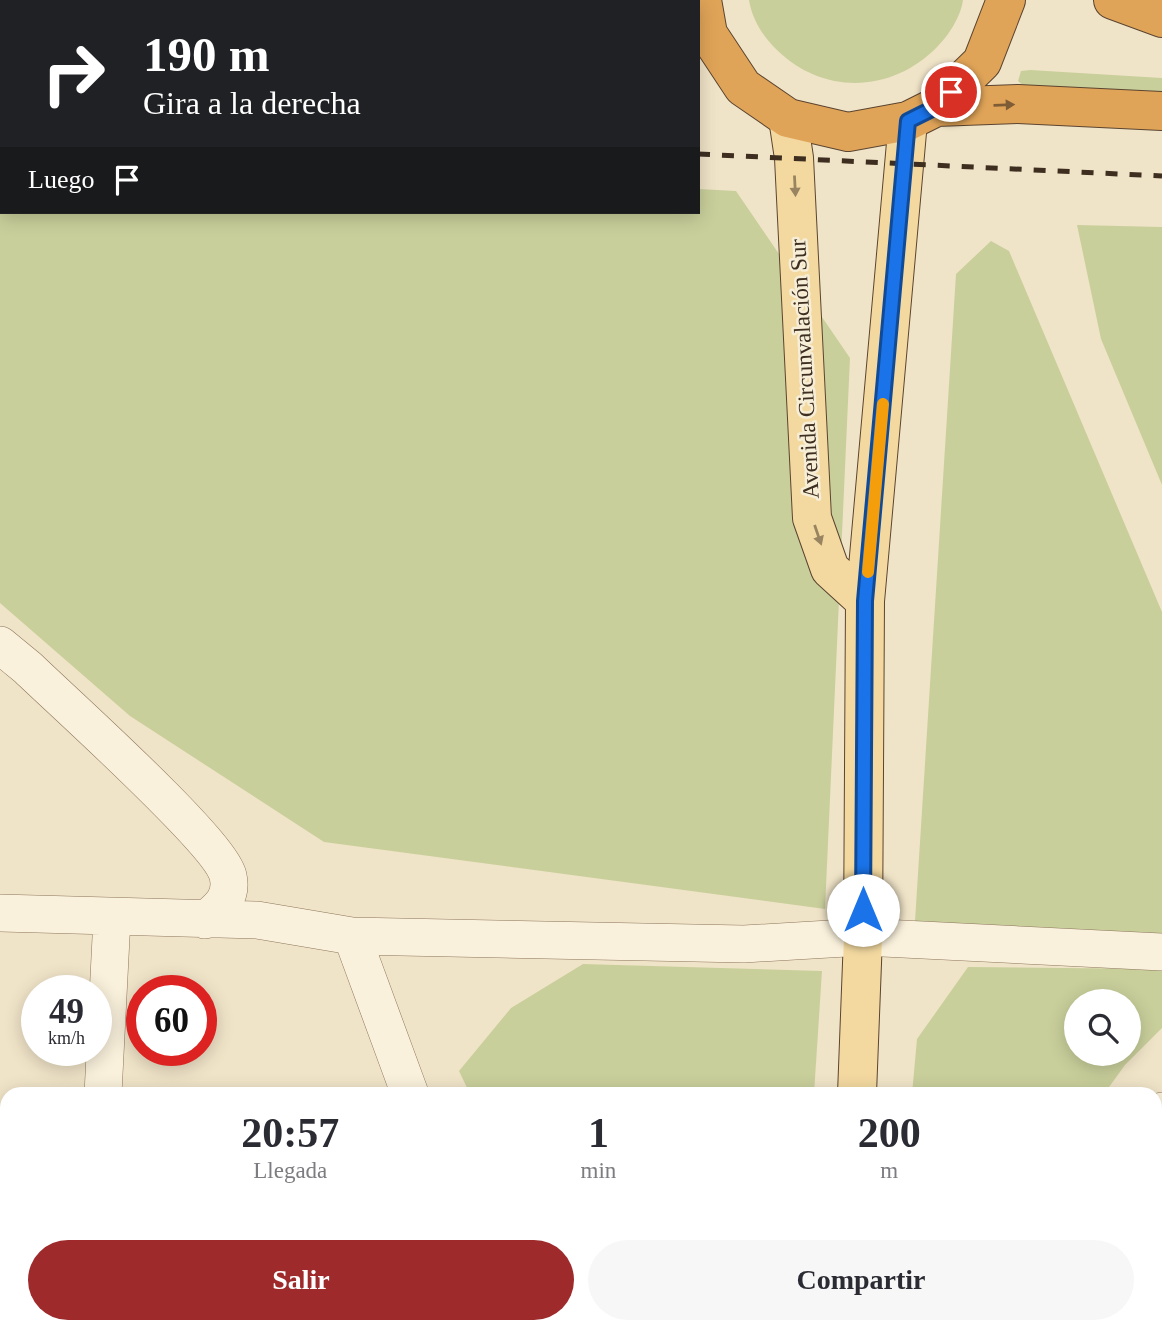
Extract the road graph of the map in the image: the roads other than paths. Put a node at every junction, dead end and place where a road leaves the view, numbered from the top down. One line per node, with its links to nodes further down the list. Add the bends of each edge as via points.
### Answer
1 (702, 0): 6 (highway, via 708,34)
2 (1006, 0): 8 (highway, via 982,62)
3 (1113, 0): 4 (highway)
4 (1162, 18)
5 (700, 76): 6 (highway)
6 (743, 87): 9 (highway)
7 (1162, 111): 8 (highway, one-way to 7, via 1017,104)
8 (922, 114): 9 (highway, via 848,132); 10 (main road)
9 (788, 118): 10 (main road, Avenida Circunvalación Sur, one-way to 10, via 794,158 812,517 830,569)
10 (865, 601): 16 (main road)
11 (0, 645): 14 (street, via 201,836 228,875 229,893 223,906)
12 (0, 913): 13 (street)
13 (113, 918): 14 (street); 18 (street)
14 (205, 920): 15 (street, via 257,920)
15 (352, 936): 16 (street, via 744,944); 19 (street)
16 (863, 937): 17 (street); 20 (main road)
17 (1162, 952)
18 (103, 1087)
19 (407, 1087)
20 (856, 1087)

